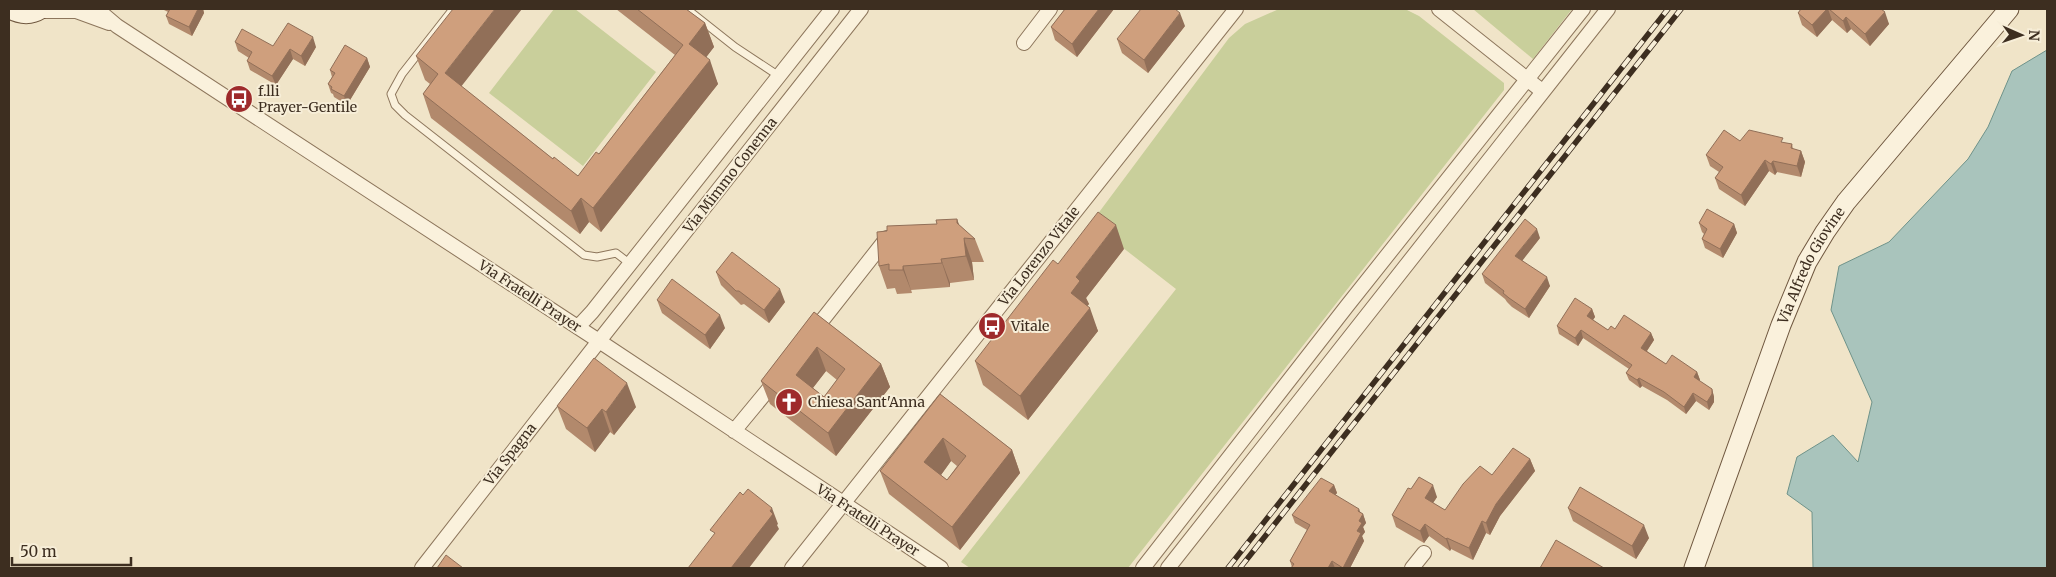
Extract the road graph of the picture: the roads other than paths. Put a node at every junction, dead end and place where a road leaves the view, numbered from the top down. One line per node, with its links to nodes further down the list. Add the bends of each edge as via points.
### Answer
1 (97, 9): 14 (street)
2 (453, 9): 23 (lane, via 402,74 391,94 395,105 584,255 597,257 616,253)
3 (687, 9): 18 (lane)
4 (832, 9): 16 (street, Via Mimmo Conenna)
5 (861, 9): 17 (street, Via Mimmo Conenna)
6 (1050, 9): 15 (street)
7 (1236, 9): 29 (street, Via Lorenzo Vitale)
8 (1438, 9): 19 (street)
9 (1583, 9): 19 (street)
10 (1608, 9): 21 (street)
11 (2009, 9): 37 (main road, Via Alfredo Giovine, via 1846,202 1807,262 1781,325)
12 (28, 11): 13 (main road); 14 (street, via 76,11)
13 (9, 26)
14 (117, 26): 24 (street, Via Fratelli Prayer)
15 (1024, 43)
16 (796, 55): 17 (street); 18 (street, Via Mimmo Conenna)
17 (815, 67): 20 (street, Via Mimmo Conenna)
18 (779, 76): 20 (street); 23 (street, Via Mimmo Conenna)
19 (1527, 78): 21 (street); 34 (street)
20 (797, 90): 25 (street, Via Mimmo Conenna)
21 (1542, 91): 35 (street)
22 (887, 238): 26 (street)
23 (629, 263): 24 (street, Via Mimmo Conenna)
24 (578, 327): 25 (street, Via Fratelli Prayer)
25 (599, 340): 28 (street, Via Fratelli Prayer); 31 (street, Via Spagna)
26 (802, 347)
27 (784, 370): 28 (street)
28 (734, 431): 29 (street, Via Fratelli Prayer)
29 (843, 503): 32 (street, Via Lorenzo Vitale); 33 (street, Via Fratelli Prayer)
30 (1424, 553): 36 (street)
31 (422, 568)
32 (792, 568)
33 (941, 568)
34 (1143, 568)
35 (1168, 568)
36 (1412, 568)
37 (1694, 568)

